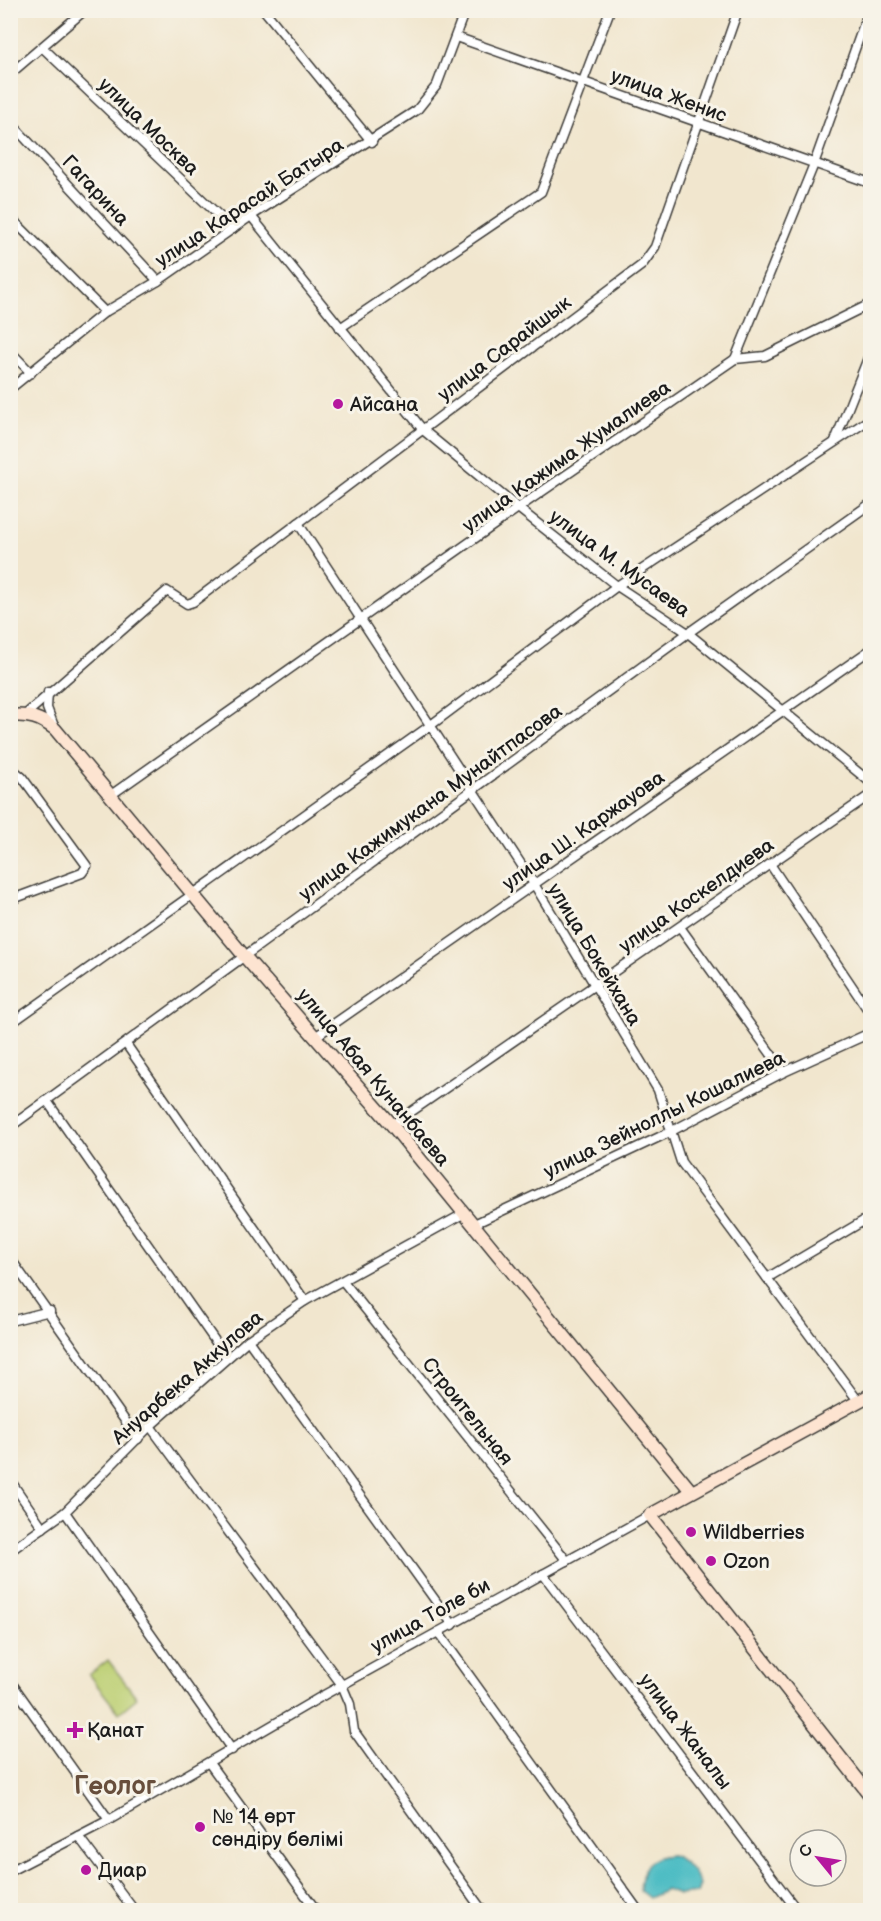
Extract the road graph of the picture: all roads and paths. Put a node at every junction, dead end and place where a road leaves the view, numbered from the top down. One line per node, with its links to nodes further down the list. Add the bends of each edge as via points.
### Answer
1 (85, 10): 8 (street)
2 (264, 10): 13 (street)
3 (465, 10): 7 (street, улица Карасай Батыра)
4 (610, 10): 10 (street)
5 (738, 10): 12 (street, улица Сарайшык)
6 (869, 10): 14 (street)
7 (456, 37): 10 (street, улица Женис); 13 (street, улица Карасай Батыра, via 437,85 417,111)
8 (42, 47): 9 (street); 18 (street, улица Москва)
9 (10, 74)
10 (584, 82): 12 (street, улица Женис); 22 (street, via 541,192)
11 (10, 122): 19 (street, Гагарина)
12 (699, 123): 14 (street, улица Женис); 29 (street, улица Сарайшык, via 655,247 642,265)
13 (372, 142): 16 (street, улица Карасай Батыра)
14 (814, 164): 15 (street, улица Женис); 25 (street)
15 (870, 183)
16 (251, 216): 18 (street, улица Карасай Батыра); 22 (street, улица М. Мусаева)
17 (10, 217): 21 (street)
18 (233, 230): 19 (street, улица Карасай Батыра)
19 (158, 281): 21 (street, улица Карасай Батыра)
20 (870, 304): 25 (street, via 765,356)
21 (105, 312): 26 (street, улица Карасай Батыра)
22 (340, 328): 29 (street, улица М. Мусаева)
23 (10, 351): 26 (street)
24 (870, 353): 30 (street)
25 (735, 359): 32 (street, улица Кажима Жумалиева)
26 (31, 373): 27 (street, улица Карасай Батыра)
27 (10, 389)
28 (870, 418): 30 (street)
29 (423, 430): 32 (street, улица М. Мусаева); 33 (street, улица Сарайшык)
30 (835, 442): 34 (street)
31 (870, 504): 36 (street, улица Кажимукана Мунайтпасова)
32 (518, 508): 34 (street, улица М. Мусаева); 35 (street, улица Кажима Жумалиева)
33 (298, 523): 35 (street, улица Бокейхана); 38 (street, улица Сарайшык, via 193,602 181,602 167,591)
34 (617, 586): 36 (street, улица М. Мусаева); 42 (street)
35 (362, 620): 42 (street, улица Бокейхана); 47 (street, улица Кажима Жумалиева)
36 (688, 633): 39 (street, улица М. Мусаева); 46 (street, улица Кажимукана Мунайтпасова)
37 (870, 650): 39 (street, улица Ш. Каржауова)
38 (48, 693): 40 (street); 43 (street, via 47,708)
39 (783, 710): 45 (street, улица М. Мусаева); 50 (street, улица Ш. Каржауова)
40 (25, 715): 41 (street, улица Абая Кунанбаева); 43 (street, улица Абая Кунанбаева, via 43,720)
41 (10, 716)
42 (431, 725): 46 (street, улица Бокейхана); 51 (street)
43 (55, 729): 47 (street, улица Абая Кунанбаева)
44 (10, 767): 52 (street, via 22,777 87,866 82,873)
45 (870, 782)
46 (474, 791): 50 (street, улица Бокейхана); 54 (street, улица Кажимукана Мунайтпасова)
47 (111, 795): 51 (street, улица Абая Кунанбаева)
48 (870, 795): 49 (street, улица Коскелдиева)
49 (770, 864): 53 (street, улица Коскелдиева); 56 (street)
50 (534, 884): 55 (street, улица Бокейхана); 59 (street, улица Ш. Каржауова)
51 (194, 895): 54 (street, улица Абая Кунанбаева); 57 (street)
52 (10, 900)
53 (680, 927): 55 (street, улица Коскелдиева); 61 (street)
54 (245, 957): 59 (street, улица Абая Кунанбаева); 60 (street, улица Кажимукана Мунайтпасова)
55 (594, 986): 63 (street, улица Коскелдиева); 65 (street, улица Бокейхана, via 658,1090)
56 (870, 1013)
57 (10, 1024)
58 (870, 1034): 61 (street, улица Зейноллы Кошалиева)
59 (315, 1037): 63 (street, улица Абая Кунанбаева)
60 (126, 1044): 62 (street, улица Кажимукана Мунайтпасова); 72 (street)
61 (784, 1072): 65 (street, улица Зейноллы Кошалиева)
62 (46, 1101): 64 (street, улица Кажимукана Мунайтпасова); 76 (street)
63 (392, 1125): 66 (street, улица Абая Кунанбаева)
64 (10, 1127)
65 (670, 1132): 68 (street, улица Зейноллы Кошалиева); 70 (street, улица Бокейхана, via 681,1162)
66 (463, 1214): 68 (street, улица Абая Кунанбаева); 71 (street, Ануарбека Аккулова)
67 (870, 1217): 70 (street)
68 (472, 1225): 81 (street, улица Абая Кунанбаева)
69 (10, 1258): 73 (street)
70 (767, 1278): 77 (street, улица Бокейхана)
71 (343, 1281): 72 (street, Ануарбека Аккулова); 86 (street, Строительная)
72 (305, 1301): 75 (street, Ануарбека Аккулова)
73 (50, 1311): 74 (street); 79 (street)
74 (10, 1321)
75 (248, 1340): 76 (street, Ануарбека Аккулова); 88 (street)
76 (227, 1358): 78 (street, Ануарбека Аккулова)
77 (865, 1399): 81 (street, улица Толе би)
78 (150, 1426): 79 (street, Ануарбека Аккулова); 91 (street)
79 (138, 1439): 82 (street, Ануарбека Аккулова)
80 (10, 1480): 84 (street)
81 (691, 1491): 83 (street, улица Толе би)
82 (65, 1512): 84 (street, Ануарбека Аккулова); 92 (street)
83 (650, 1515): 86 (street, улица Толе би); 94 (street)
84 (43, 1528): 85 (street, Ануарбека Аккулова)
85 (10, 1551)
86 (567, 1561): 87 (street, улица Толе би)
87 (543, 1575): 88 (street, улица Толе би); 102 (street, улица Жаналы)
88 (453, 1625): 89 (street, улица Толе би)
89 (438, 1632): 91 (street, улица Толе би); 101 (street)
90 (10, 1681): 95 (street)
91 (342, 1685): 92 (street, улица Толе би); 100 (street, via 354,1731)
92 (232, 1750): 93 (street, улица Толе би)
93 (209, 1763): 95 (street, улица Толе би); 99 (street)
94 (870, 1795)
95 (109, 1820): 96 (street, улица Толе би)
96 (78, 1836): 97 (street, улица Толе би); 98 (street)
97 (10, 1871)
98 (134, 1911)
99 (316, 1911)
100 (482, 1911)
101 (638, 1911)
102 (797, 1911)

